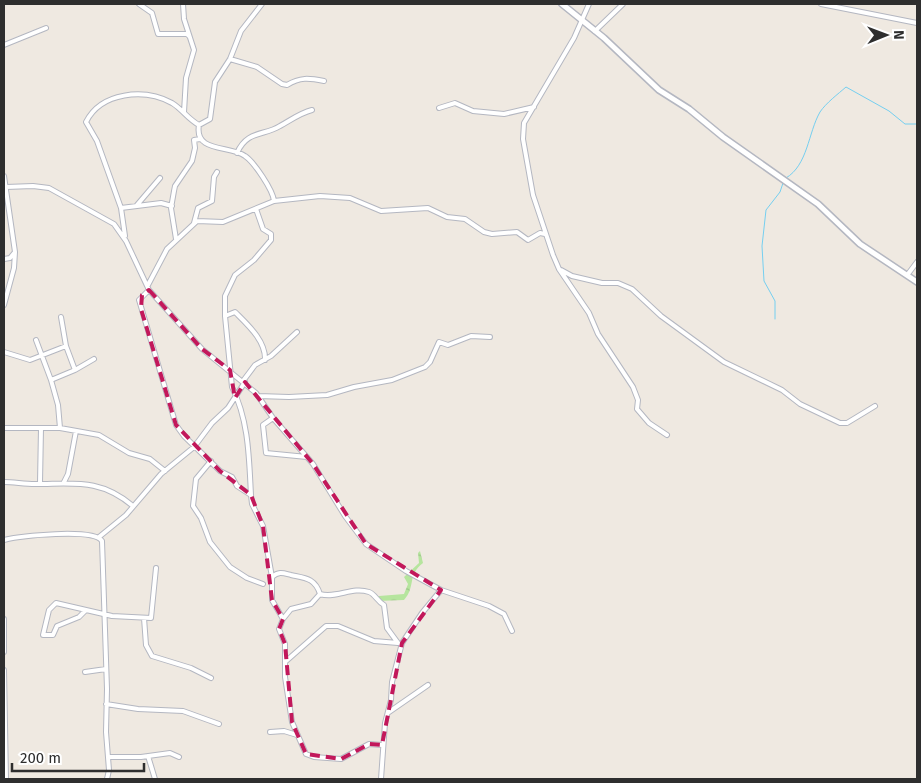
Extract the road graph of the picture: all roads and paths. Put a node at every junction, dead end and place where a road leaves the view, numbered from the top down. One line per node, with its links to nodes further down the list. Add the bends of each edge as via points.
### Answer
1 (139, 4): 12 (street, via 152,13 158,34 187,34)
2 (183, 4): 12 (street, via 184,19)
3 (262, 4): 14 (street, via 241,31)
4 (562, 4): 8 (street)
5 (589, 4): 8 (street)
6 (623, 4): 11 (street)
7 (821, 4): 9 (street)
8 (582, 22): 11 (street); 16 (street)
9 (917, 23)
10 (46, 28): 13 (street)
11 (595, 31): 42 (street, via 659,90 818,204 867,249)
12 (191, 37): 19 (street, via 194,50 186,78)
13 (4, 45)
14 (230, 59): 15 (street, via 257,67 282,84 309,78); 20 (street, via 216,82 210,119)
15 (324, 81)
16 (534, 107): 17 (street, via 504,114 473,110 454,103); 35 (street, via 524,123 523,139 533,195)
17 (439, 108)
18 (312, 110): 22 (street, via 280,127 254,134)
19 (184, 112): 20 (street); 30 (street, via 162,98 122,95 98,106 86,122 97,141)
20 (199, 126): 21 (street, via 197,134)
21 (200, 139): 22 (street, via 206,144); 29 (street, via 194,140 192,161 175,186)
22 (237, 153): 27 (street, via 246,156 261,174 274,195)
23 (217, 172): 33 (street, via 212,201 198,208)
24 (4, 176): 26 (street)
25 (160, 178): 28 (street)
26 (6, 187): 34 (street, via 49,188); 38 (street)
27 (274, 201): 31 (street); 35 (street, via 295,200 309,195 350,198 381,211 428,208 447,217 466,219 475,228 492,234 517,232 528,240 540,233)
28 (137, 205): 29 (street, via 161,203); 30 (street)
29 (172, 206): 36 (street)
30 (121, 208): 32 (street)
31 (256, 209): 33 (street, via 230,220); 46 (street, via 260,224 271,234 271,240 230,281 225,296)
32 (123, 218): 34 (street); 37 (street)
33 (194, 223): 36 (street)
34 (114, 224): 37 (street)
35 (545, 234): 41 (street)
36 (176, 239): 44 (street)
37 (126, 241): 44 (street)
38 (15, 252): 39 (street); 45 (street)
39 (4, 259)
40 (917, 262): 42 (street)
41 (559, 269): 62 (street, via 572,276 631,288 661,316 724,362 840,423 847,423); 68 (street, via 633,387 638,412)
42 (908, 274): 43 (street)
43 (917, 282)
44 (148, 288): 57 (street, via 202,349); 69 (street, via 139,300 143,316 176,425)
45 (4, 305)
46 (225, 316): 55 (street, via 235,312 246,324 264,346); 57 (street)
47 (61, 317): 51 (street)
48 (297, 332): 55 (street)
49 (490, 338): 61 (street, via 471,336 448,345 439,342 425,367 392,380 327,395)
50 (36, 340): 53 (street)
51 (66, 346): 53 (street); 56 (street)
52 (4, 352): 53 (street, via 30,360)
53 (42, 357): 58 (street)
54 (94, 359): 56 (street)
55 (265, 360): 59 (street, via 255,365)
56 (75, 370): 58 (street)
57 (230, 370): 59 (street); 60 (street)
58 (50, 380): 66 (street)
59 (244, 382): 60 (street); 61 (street)
60 (237, 396): 69 (street); 76 (street, via 247,435)
61 (258, 396): 63 (street)
62 (875, 406)
63 (273, 418): 70 (street); 70 (street, via 263,425 266,453)
64 (4, 428): 65 (street)
65 (41, 428): 66 (street); 75 (street)
66 (60, 428): 67 (street)
67 (76, 430): 72 (street, via 99,434 129,453 150,459); 74 (street)
68 (668, 435)
69 (194, 447): 71 (street); 72 (street)
70 (307, 457): 83 (street, via 366,544)
71 (211, 461): 76 (street); 82 (street, via 196,479 193,506 210,542 230,567)
72 (165, 471): 77 (street)
73 (4, 482): 75 (street)
74 (64, 482): 75 (street); 77 (street, via 91,485 117,494)
75 (40, 483)
76 (251, 495): 81 (street, via 263,526)
77 (133, 506): 78 (street)
78 (100, 537): 79 (street, via 36,535); 86 (street)
79 (4, 540)
80 (156, 568): 88 (street, via 151,618)
81 (272, 577): 84 (street, via 285,572 305,576); 89 (street, via 272,600)
82 (264, 584)
83 (441, 590): 90 (street, via 504,614); 91 (street)
84 (320, 594): 89 (street, via 311,604 291,609); 91 (street, via 336,595 353,590 374,595 384,605 387,628)
85 (85, 611): 85 (street, via 57,626 53,636 43,635 49,610 56,603); 86 (street)
86 (105, 613): 88 (street); 94 (street)
87 (4, 618): 92 (street)
88 (144, 618): 97 (street, via 146,645 152,656 192,668)
89 (283, 619): 93 (street, via 279,629 285,644)
90 (512, 631)
91 (400, 643): 93 (street, via 374,641 338,626 326,626); 100 (street)
92 (4, 652)
93 (285, 662): 103 (street, via 292,722)
94 (106, 669): 96 (street); 99 (street)
95 (4, 670): 108 (street)
96 (85, 672)
97 (211, 678)
98 (428, 685): 100 (street)
99 (106, 704): 101 (street, via 183,711); 106 (street)
100 (389, 712): 104 (street)
101 (219, 724)
102 (270, 732): 103 (street, via 284,731)
103 (297, 736): 104 (street, via 306,754 314,757 341,759 369,744)
104 (382, 745): 111 (street)
105 (148, 756): 106 (street); 107 (street, via 170,753); 110 (street)
106 (109, 757): 109 (street)
107 (179, 757)
108 (6, 779)
109 (107, 779)
110 (155, 779)
111 (381, 779)

